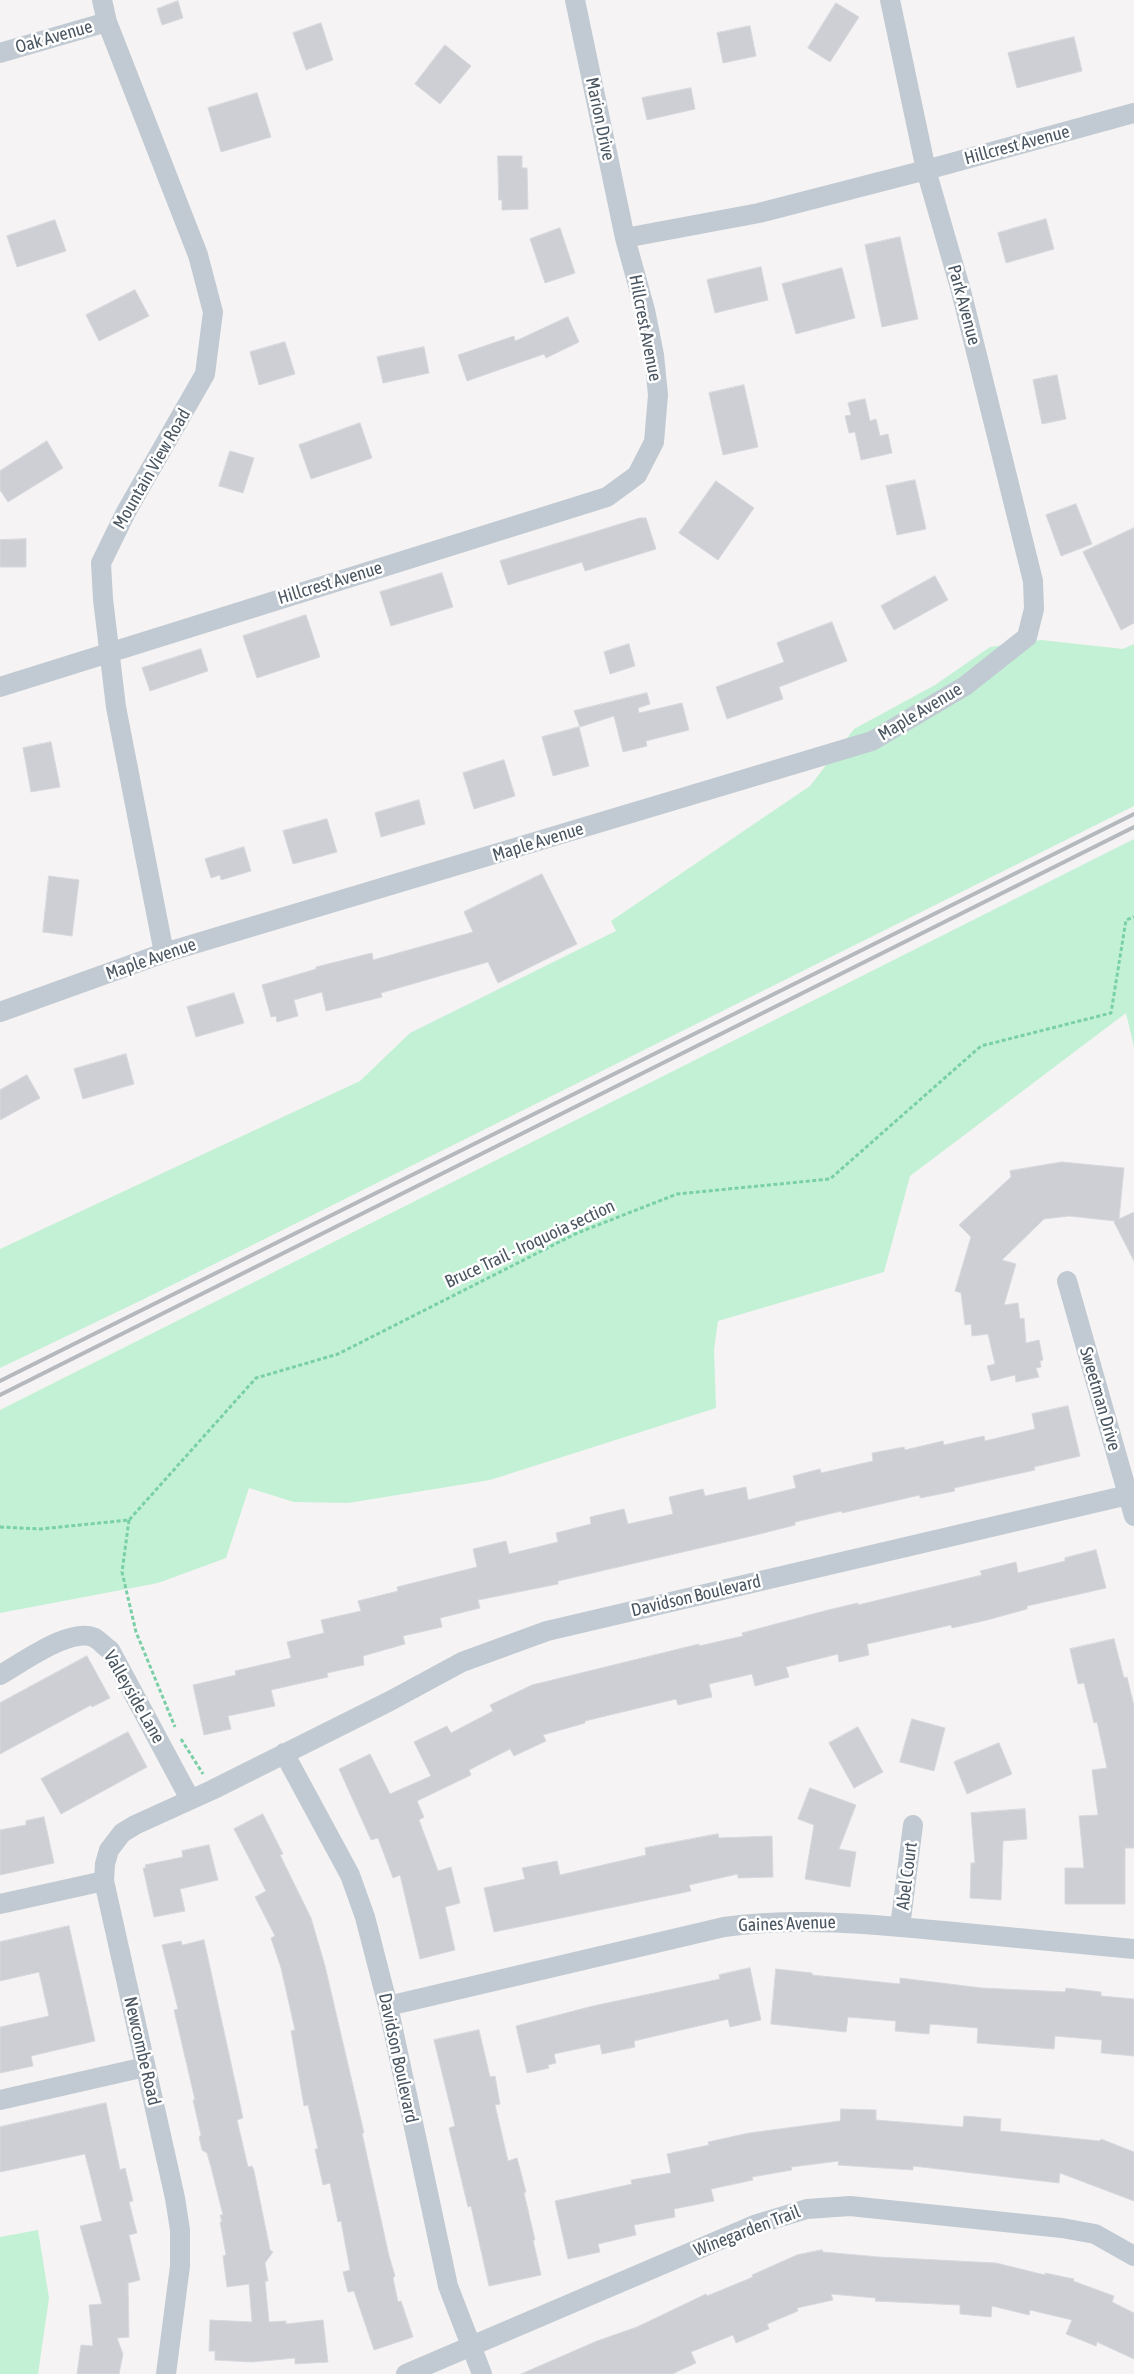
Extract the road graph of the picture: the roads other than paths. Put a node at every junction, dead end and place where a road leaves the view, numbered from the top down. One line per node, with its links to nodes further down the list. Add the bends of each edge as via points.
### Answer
1 (102, 0): 4 (street, Mountain View Road)
2 (575, 0): 8 (street, Marion Drive)
3 (890, 0): 7 (street, Park Avenue)
4 (107, 22): 5 (street, Oak Avenue); 10 (street, Mountain View Road, via 198,256 213,312 205,374 126,512 101,563)
5 (0, 53)
6 (1134, 113): 7 (street, Hillcrest Avenue)
7 (926, 170): 8 (street, Hillcrest Avenue, via 760,213); 9 (street, Park Avenue, via 961,290 1033,580)
8 (626, 238): 10 (street, Hillcrest Avenue, via 652,346 658,395 654,442 637,474 607,497)
9 (1034, 609): 12 (street, Maple Avenue, via 1027,637 964,686 872,741)
10 (109, 652): 11 (street, Hillcrest Avenue); 12 (street, Mountain View Road, via 116,706)
11 (0, 688)
12 (164, 953): 13 (street, Maple Avenue)
13 (0, 1012)
14 (1067, 1281): 15 (street, Sweetman Drive)
15 (1128, 1495): 16 (street, Sweetman Drive); 18 (street, Davidson Boulevard, via 547,1631 462,1662)
16 (1134, 1516)
17 (0, 1675): 20 (street, Valleyside Lane, via 64,1639 76,1636 95,1638 110,1650)
18 (284, 1753): 19 (street, Davidson Boulevard); 26 (street, Davidson Boulevard, via 350,1876 365,1917)
19 (212, 1790): 20 (street, Newcombe Road)
20 (190, 1799): 22 (street, Newcombe Road, via 122,1834 109,1850)
21 (913, 1825): 24 (street, Abel Court)
22 (104, 1881): 23 (street); 27 (street, Newcombe Road)
23 (0, 1904)
24 (900, 1927): 25 (street, Gaines Avenue); 26 (street, Gaines Avenue, via 760,1922 724,1927)
25 (1134, 1949)
26 (388, 2006): 30 (street, Davidson Boulevard, via 448,2286)
27 (146, 2067): 28 (street); 31 (street, Newcombe Road, via 180,2230 180,2266)
28 (0, 2100)
29 (1134, 2256): 30 (street, Winegarden Trail, via 1095,2234 1062,2228 850,2206 807,2209 758,2224)
30 (470, 2346): 32 (street, Winegarden Trail); 33 (street, Davidson Boulevard)
31 (166, 2374)
32 (406, 2374)
33 (482, 2374)

